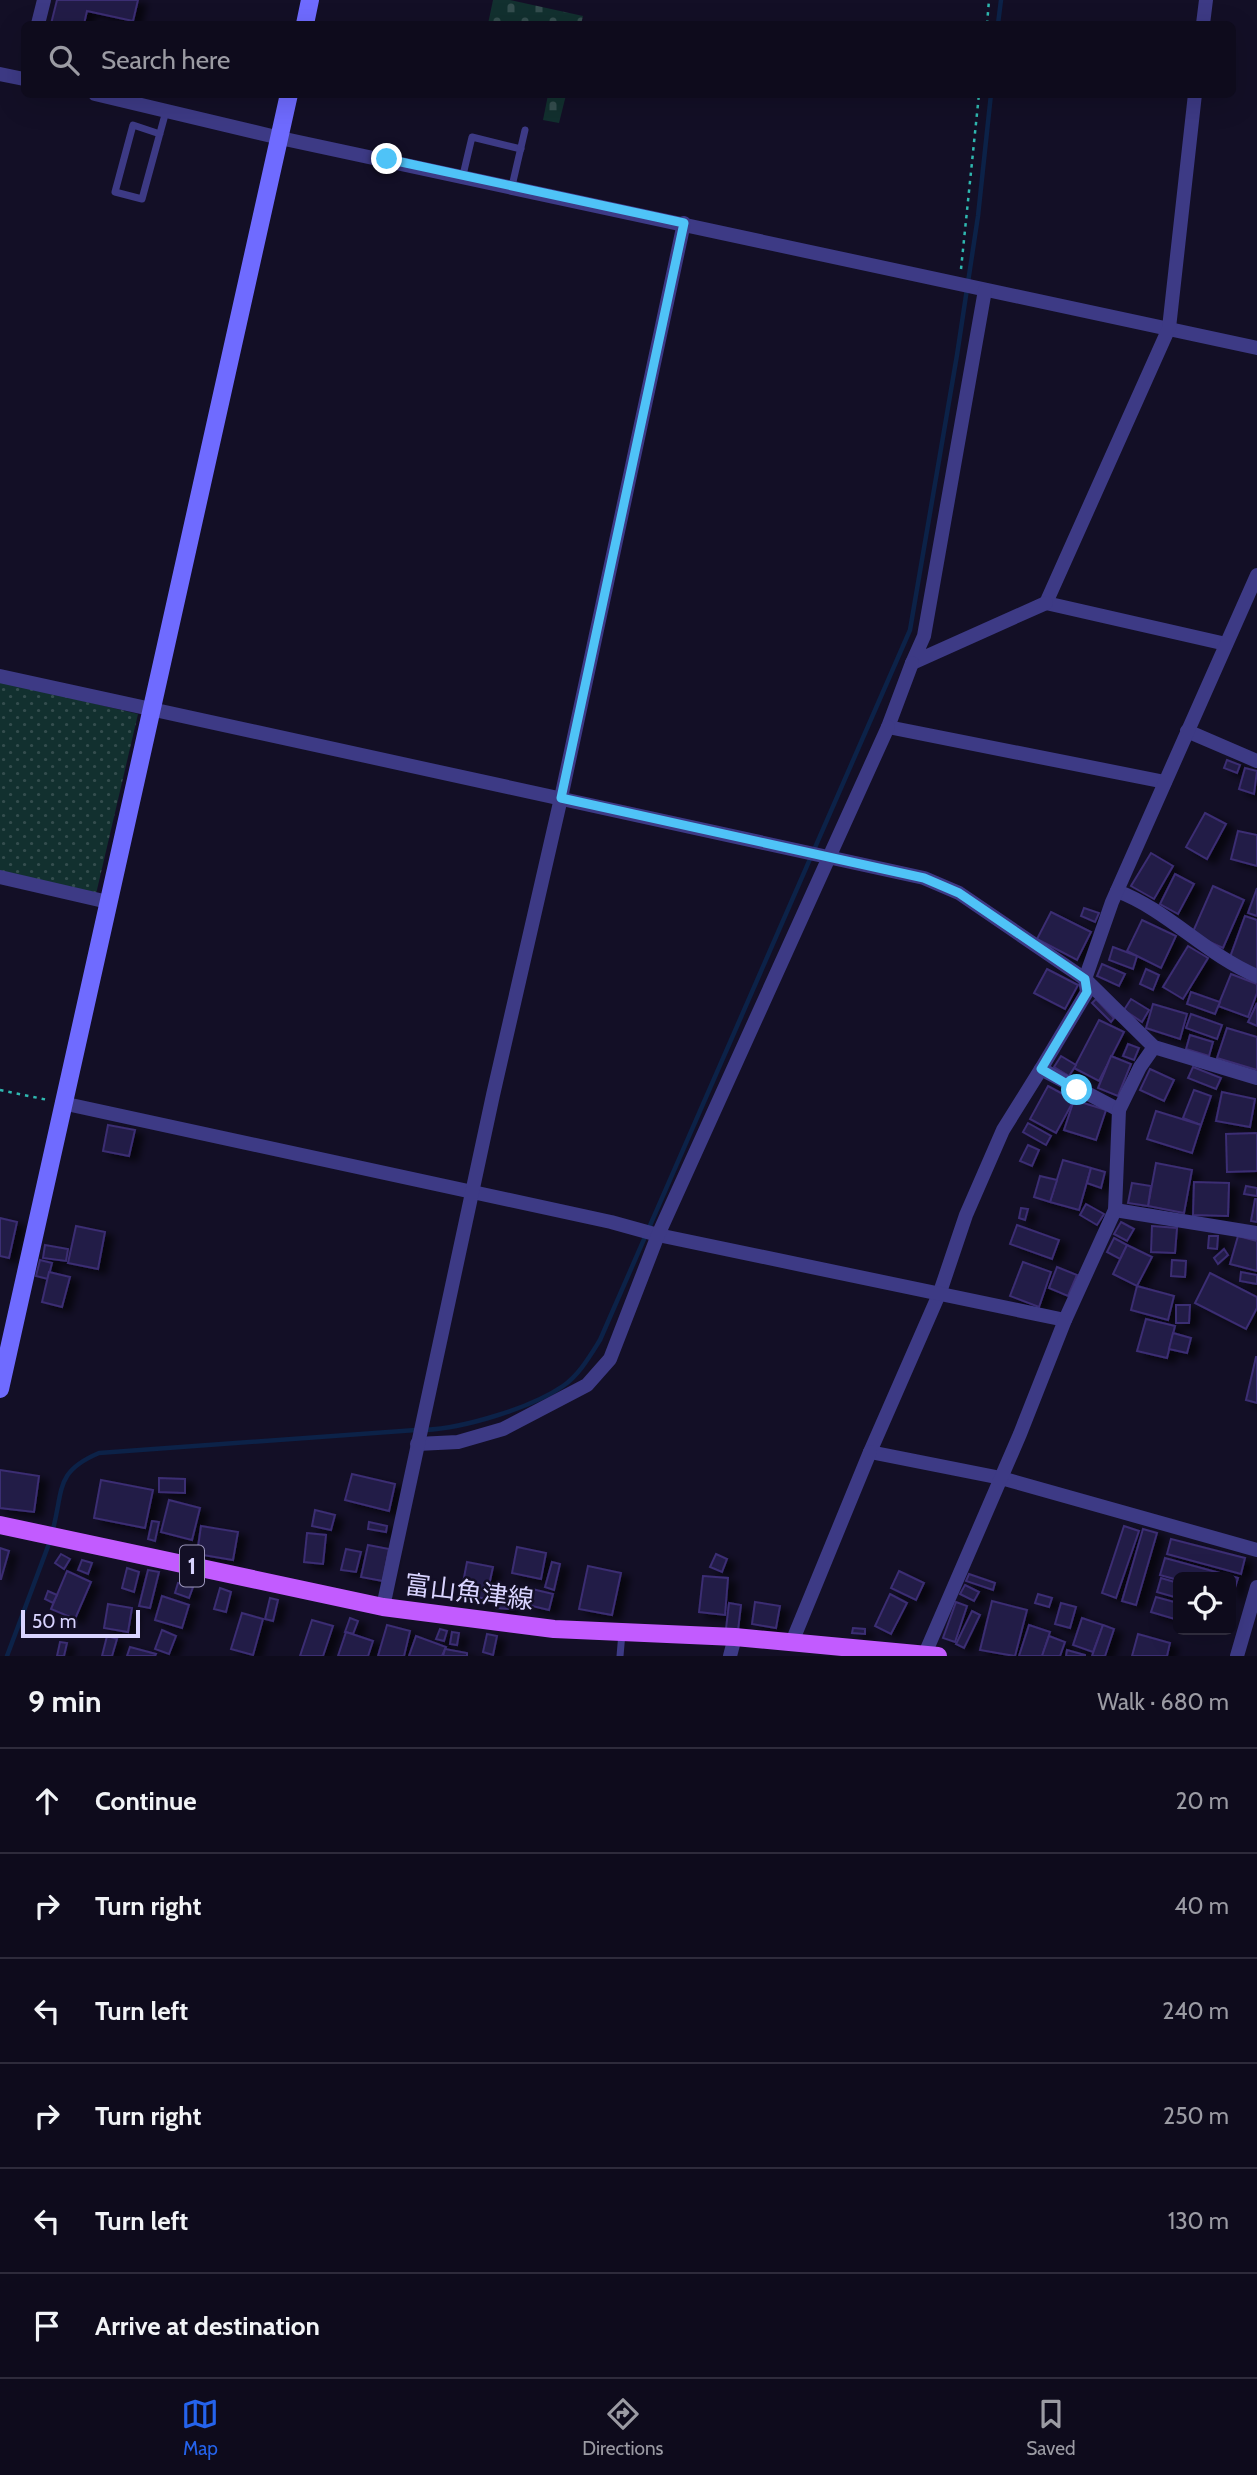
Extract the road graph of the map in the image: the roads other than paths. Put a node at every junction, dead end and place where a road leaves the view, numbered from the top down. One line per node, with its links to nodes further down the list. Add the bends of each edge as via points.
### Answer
1 (44, 0): 4 (street)
2 (310, 0): 5 (street)
3 (1206, 0): 6 (street)
4 (39, 21)
5 (306, 21)
6 (1203, 21)
7 (0, 74): 8 (street)
8 (21, 78)
9 (111, 98): 12 (street)
10 (288, 98): 15 (street)
11 (1195, 98): 21 (street)
12 (166, 111): 14 (lane); 15 (street)
13 (525, 130): 16 (lane)
14 (160, 134): 14 (lane, via 142,200 116,192 133,125)
15 (279, 138): 17 (street); 28 (street)
16 (521, 149): 17 (lane, via 472,136); 18 (lane)
17 (463, 176): 18 (street)
18 (512, 186): 19 (street)
19 (684, 223): 20 (street); 33 (street)
20 (985, 290): 21 (street); 26 (street, via 924,636)
21 (1169, 328): 22 (street); 24 (street)
22 (1257, 348)
23 (1257, 575): 25 (street)
24 (1045, 603): 25 (street); 26 (street)
25 (1226, 643): 30 (street)
26 (912, 663): 29 (street)
27 (0, 676): 28 (street)
28 (152, 710): 33 (street); 37 (street)
29 (888, 727): 32 (street); 34 (street)
30 (1187, 731): 31 (street); 32 (street)
31 (1257, 761)
32 (1165, 782): 36 (street)
33 (561, 798): 34 (street); 45 (street)
34 (827, 858): 39 (street, via 924,878 959,893); 48 (street)
35 (0, 877): 37 (street)
36 (1116, 891): 38 (street, via 1144,902 1184,933); 39 (street)
37 (108, 902): 43 (street)
38 (1257, 976)
39 (1085, 979): 40 (street); 41 (street, via 1087,992)
40 (1154, 1047): 42 (street); 44 (street)
41 (1041, 1069): 44 (street); 49 (street, via 1003,1130 966,1215)
42 (1257, 1078)
43 (62, 1103): 45 (street); 51 (street)
44 (1119, 1110): 46 (street)
45 (474, 1193): 48 (street); 52 (street)
46 (1115, 1210): 47 (street); 50 (street)
47 (1257, 1233)
48 (658, 1235): 49 (street); 52 (street, via 610,1359 587,1385 503,1429 458,1442)
49 (940, 1292): 50 (street); 53 (street)
50 (1065, 1320): 54 (street)
51 (0, 1389)
52 (417, 1444): 58 (street)
53 (870, 1452): 54 (street); 61 (street)
54 (1001, 1478): 56 (street); 62 (street)
55 (0, 1525): 58 (main road, 富山魚津線 / 1)
56 (1257, 1550)
57 (1257, 1587): 65 (street)
58 (383, 1607): 59 (main road, 富山魚津線 / 1, via 554,1629)
59 (622, 1632): 60 (main road, 富山魚津線 / 1); 63 (lane)
60 (735, 1637): 61 (main road, 富山魚津線 / 1); 64 (street)
61 (792, 1642): 62 (main road, 富山魚津線 / 1)
62 (930, 1655)
63 (620, 1656)
64 (730, 1656)
65 (1237, 1656)

